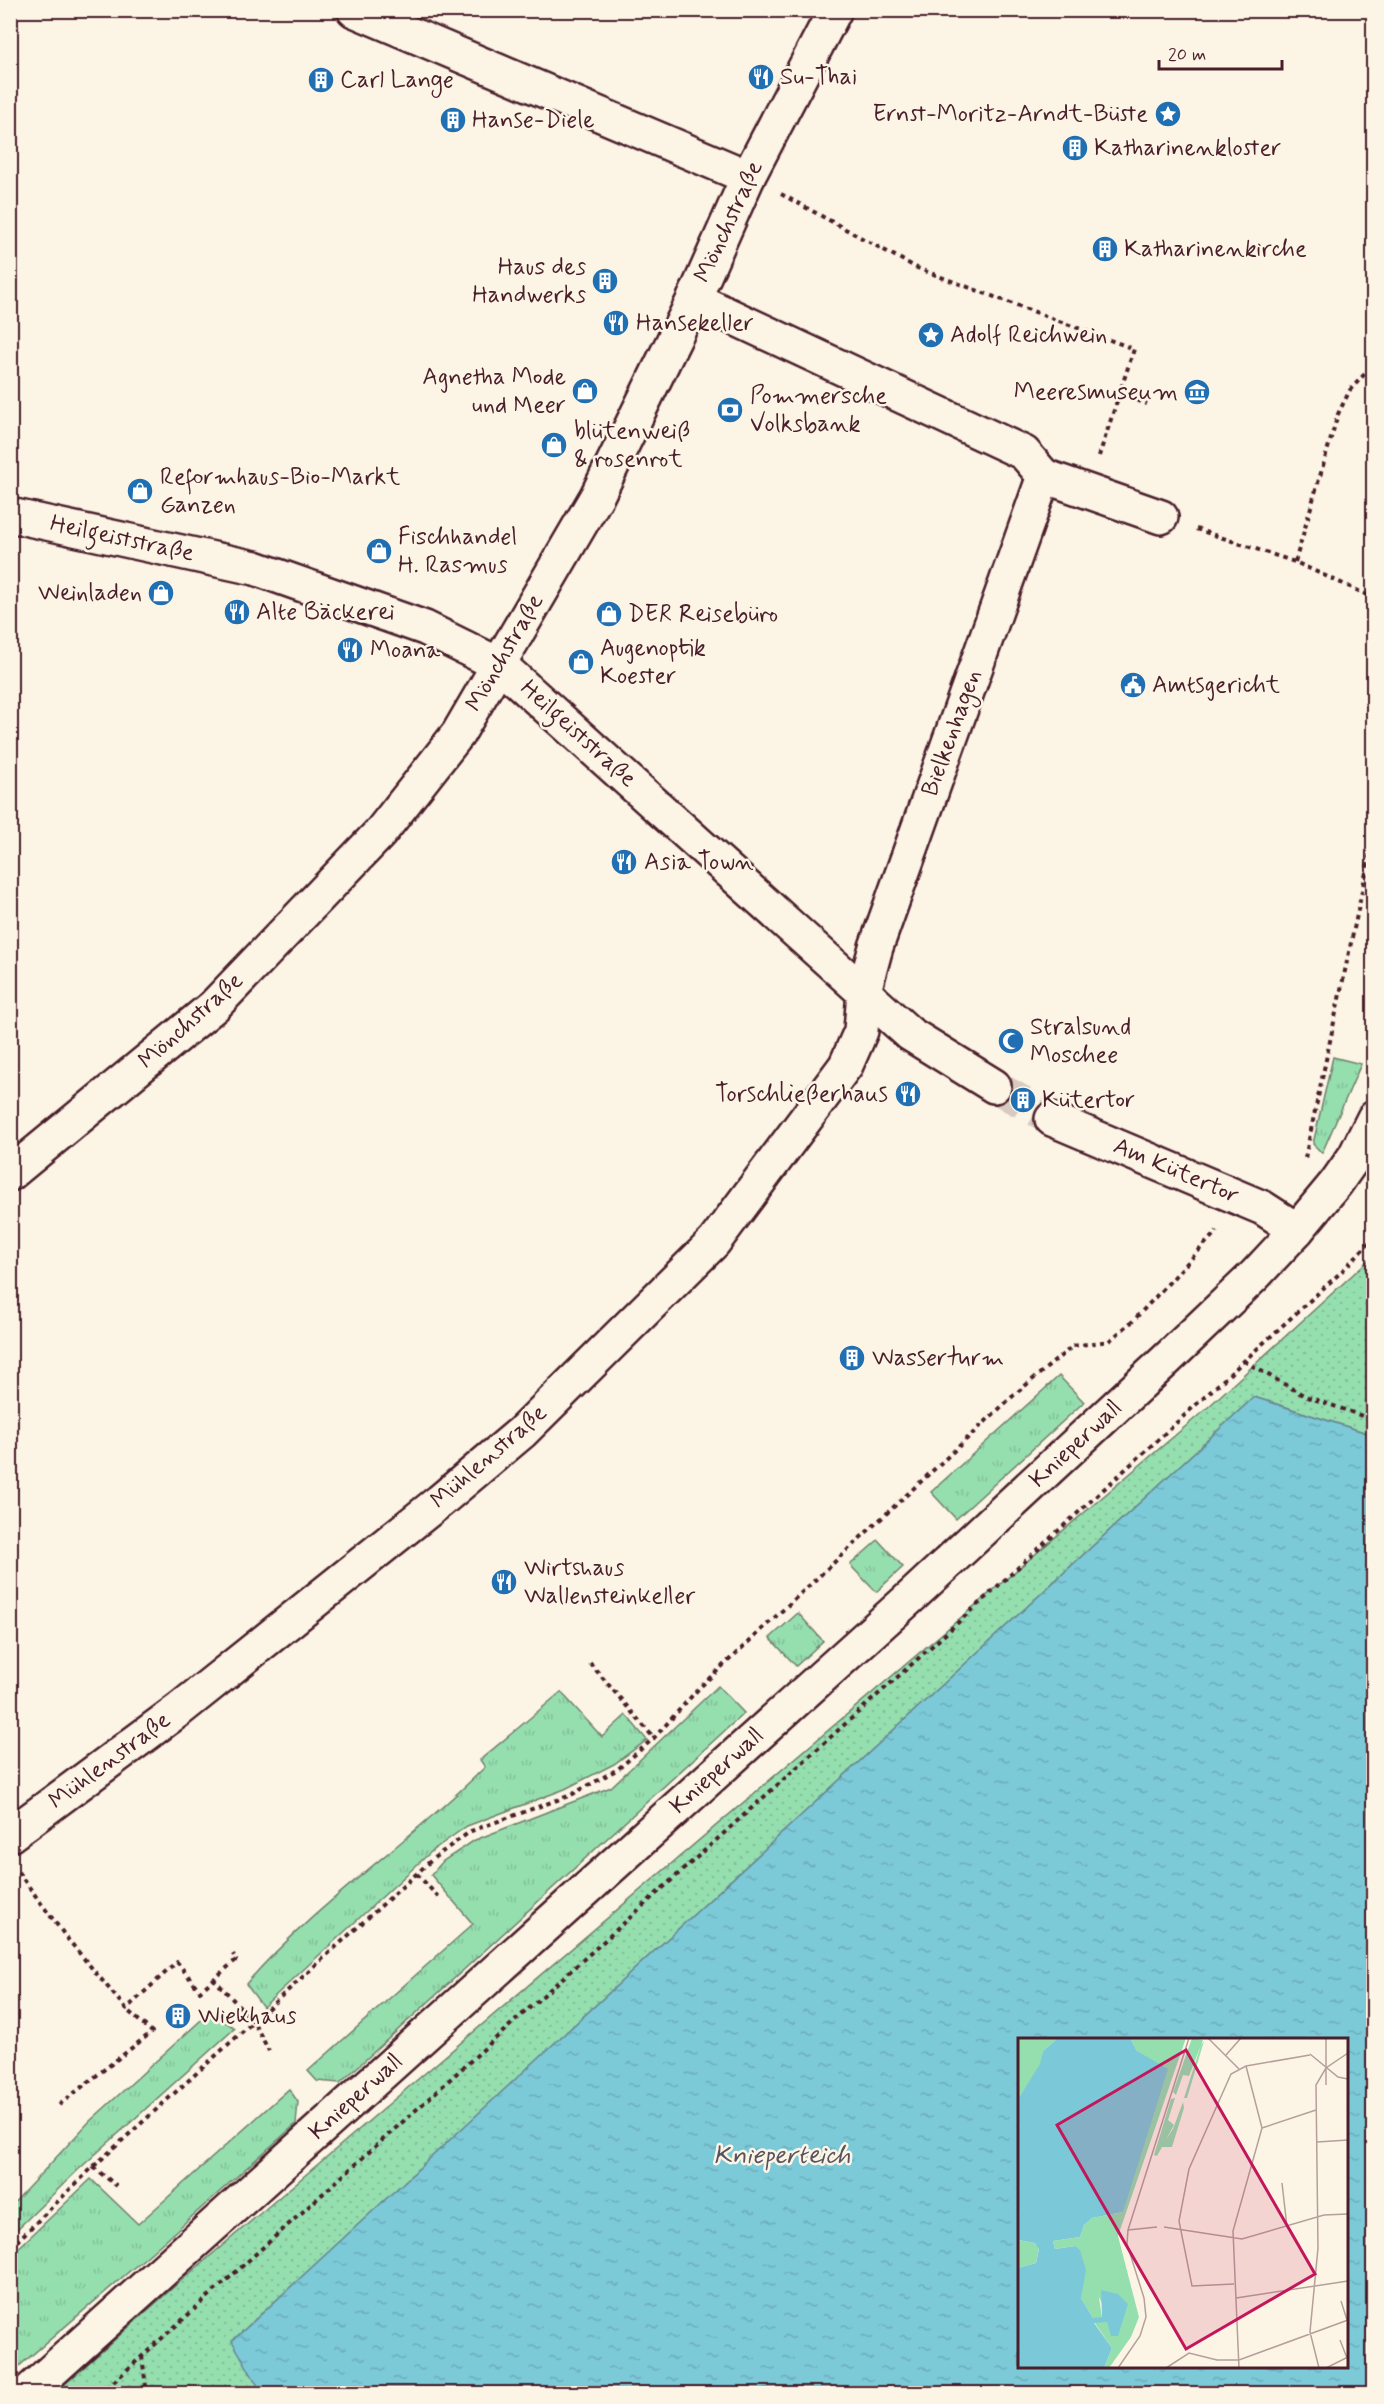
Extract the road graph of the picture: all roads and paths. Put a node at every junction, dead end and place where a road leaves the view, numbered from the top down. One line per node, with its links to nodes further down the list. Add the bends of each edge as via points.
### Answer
1 (354, 10): 3 (street)
2 (835, 10): 3 (street, Mönchstraße)
3 (748, 177): 4 (street, Mönchstraße); 6 (path, via 917,268 1134,349)
4 (694, 300): 8 (street, via 1024,453); 14 (street, Mönchstraße, via 597,496)
5 (1374, 364): 12 (path, via 1350,390 1338,414)
6 (1120, 394): 7 (path); 9 (path)
7 (1147, 404)
8 (1044, 476): 9 (street); 16 (street, Bielkenhagen, via 880,936)
9 (1088, 491): 11 (street)
10 (10, 515): 14 (street, Heilgeiststraße, via 255,568 425,628)
11 (1161, 517): 12 (path)
12 (1295, 562): 13 (path)
13 (1374, 598)
14 (500, 664): 16 (street, Heilgeiststraße); 21 (street, Mönchstraße, via 458,734 380,833 214,1006)
15 (1374, 836): 20 (path)
16 (864, 991): 17 (street, Heilgeiststraße, via 910,1034); 29 (street, Mühlenstraße, via 861,1031 846,1065 714,1242 522,1431 431,1509 180,1708)
17 (994, 1086)
18 (1374, 1118): 23 (street, Knieperwall, via 1348,1165)
19 (1052, 1119): 22 (street, Am Kütertor)
20 (1304, 1164)
21 (10, 1174)
22 (1263, 1208): 23 (street, Am Kütertor); 28 (path, via 1214,1232 1133,1321 1109,1341 1073,1347 1014,1395 700,1687)
23 (1297, 1230): 43 (street, Knieperwall, via 1165,1361 913,1595)
24 (1374, 1238): 25 (path)
25 (1244, 1361): 26 (path, via 1305,1396); 42 (path)
26 (1374, 1420)
27 (590, 1663): 28 (path)
28 (654, 1738): 31 (path, via 618,1769 571,1795 471,1831)
29 (10, 1835)
30 (18, 1871): 35 (path)
31 (417, 1874): 32 (path); 36 (path)
32 (440, 1899)
33 (233, 1954): 34 (path, via 236,1960)
34 (213, 1978): 35 (path, via 200,1991 177,1962); 36 (path)
35 (126, 2009): 38 (path, via 152,2032)
36 (253, 2021): 37 (path); 39 (path)
37 (269, 2051)
38 (59, 2105)
39 (93, 2167): 40 (path); 41 (path)
40 (117, 2186)
41 (10, 2248)
42 (142, 2356): 44 (path); 45 (path)
43 (26, 2394)
44 (100, 2394)
45 (147, 2394)

